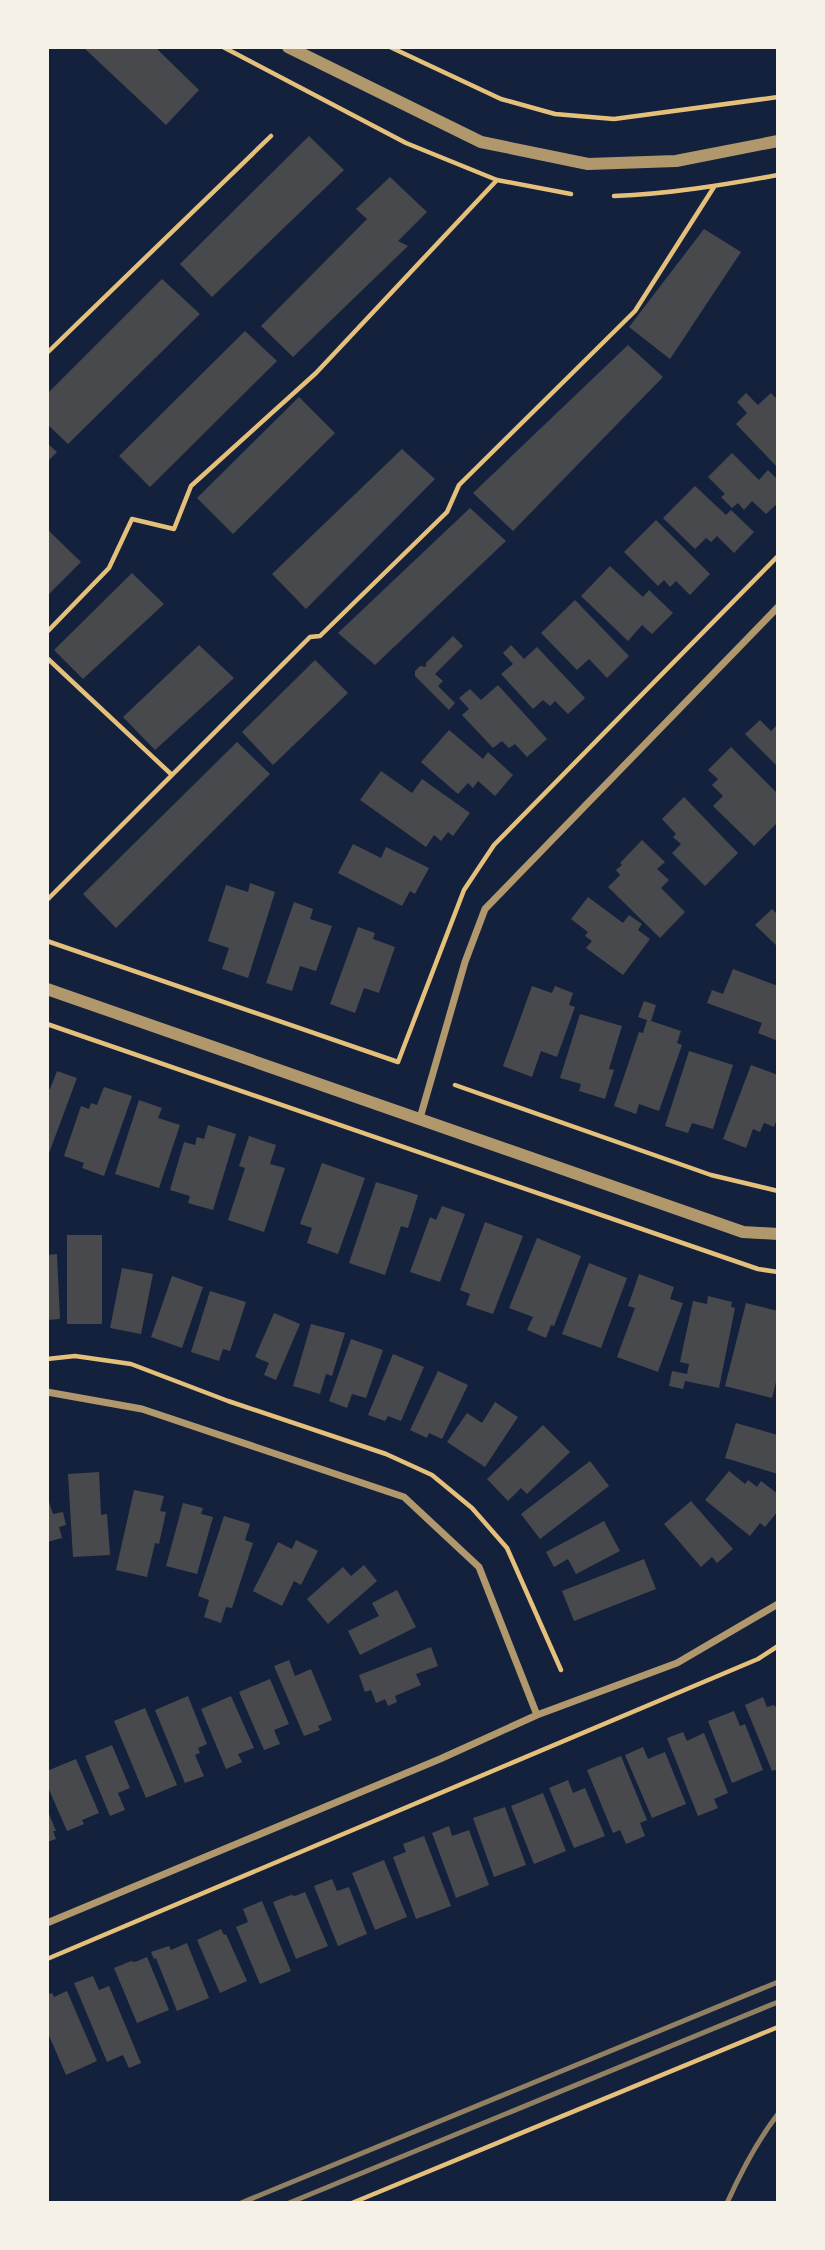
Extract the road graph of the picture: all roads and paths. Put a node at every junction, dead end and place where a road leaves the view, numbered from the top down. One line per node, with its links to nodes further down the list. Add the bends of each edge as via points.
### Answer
1 (223, 47): 8 (path, via 406,143)
2 (288, 47): 6 (street, via 481,142 588,164 676,161)
3 (390, 47): 4 (path, via 501,99 555,114 614,119)
4 (778, 97)
5 (271, 135): 12 (path)
6 (778, 141)
7 (778, 175): 9 (path)
8 (497, 180): 10 (path); 15 (path, via 316,373 191,486 174,529 132,519 109,568)
9 (714, 187): 11 (path); 17 (path, via 635,311 458,485 447,512 320,636 310,637)
10 (571, 194)
11 (614, 196)
12 (47, 353)
13 (778, 556): 19 (path, via 494,845 464,890 398,1062)
14 (778, 607): 23 (street, via 485,909)
15 (47, 632)
16 (47, 658): 17 (path)
17 (172, 775): 18 (path)
18 (47, 900)
19 (47, 941)
20 (47, 989): 23 (street)
21 (47, 1024): 26 (path, via 758,1269)
22 (455, 1085): 24 (path, via 711,1175)
23 (420, 1118): 25 (street, via 743,1232)
24 (778, 1191)
25 (778, 1234)
26 (778, 1272)
27 (47, 1392): 30 (street, via 142,1409 404,1497 480,1567)
28 (778, 1604): 30 (street, via 677,1663)
29 (778, 1646): 32 (path, via 745,1664)
30 (537, 1715): 31 (street)
31 (47, 1923)
32 (47, 1958)
33 (778, 2027): 34 (path)
34 (352, 2203)

